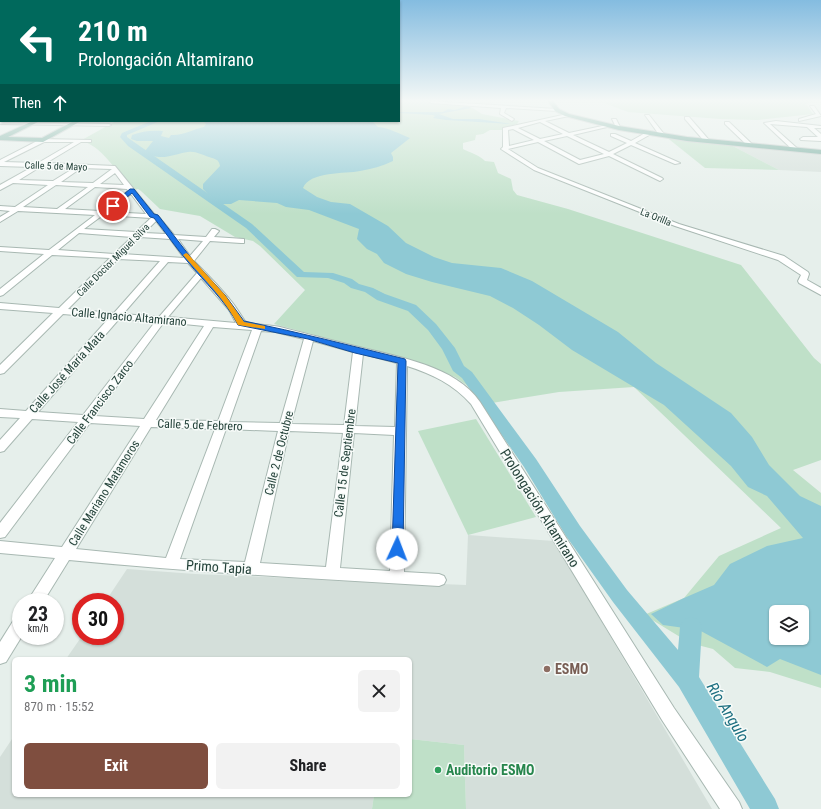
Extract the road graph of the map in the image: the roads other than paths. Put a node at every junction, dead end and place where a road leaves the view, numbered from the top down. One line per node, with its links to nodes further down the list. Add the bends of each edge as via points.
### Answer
1 (16, 139): 13 (main road)
2 (506, 139): 22 (street)
3 (537, 139): 16 (street)
4 (549, 139): 16 (street)
5 (578, 139): 25 (street)
6 (622, 139): 18 (street)
7 (640, 139): 18 (street)
8 (690, 139): 17 (main road)
9 (743, 139): 19 (street)
10 (784, 139): 23 (street)
11 (803, 139): 12 (street)
12 (807, 139)
13 (43, 140): 14 (street); 26 (street)
14 (80, 141): 15 (street); 28 (street)
15 (89, 141)
16 (540, 141): 22 (street); 25 (street, via 580,162)
17 (707, 141): 19 (main road)
18 (632, 143): 25 (street); 27 (street)
19 (751, 146): 23 (main road)
20 (814, 146): 21 (street)
21 (821, 146)
22 (506, 148): 55 (street, La Orilla, via 506,152 526,164 630,207 677,225 781,258 804,274 802,281)
23 (796, 150): 24 (main road)
24 (821, 152)
25 (608, 154): 31 (street)
26 (0, 163): 28 (street, Calle 5 de Mayo)
27 (677, 164)
28 (39, 165): 29 (street, Calle 5 de Mayo); 32 (street)
29 (80, 166): 30 (street, Calle 5 de Mayo); 33 (street)
30 (114, 169): 34 (street); 36 (street)
31 (660, 179)
32 (11, 181): 33 (street); 35 (street)
33 (55, 183): 34 (street); 38 (street)
34 (95, 185): 36 (street); 39 (street)
35 (0, 188)
36 (131, 189): 40 (street); 41 (street)
37 (0, 208): 38 (street)
38 (16, 209): 39 (street); 42 (street)
39 (58, 211): 40 (street)
40 (103, 213): 41 (street); 43 (street)
41 (157, 216): 45 (street, Calle Doctor Miguel Silva); 46 (street)
42 (0, 220)
43 (77, 231): 45 (street); 50 (street)
44 (215, 231): 47 (street)
45 (139, 234): 46 (street); 51 (street, Calle Doctor Miguel Silva)
46 (172, 237): 47 (street); 53 (street)
47 (208, 239): 48 (street); 53 (street)
48 (241, 241)
49 (0, 249): 50 (street)
50 (53, 252): 51 (street); 56 (street)
51 (116, 256): 52 (street); 58 (street, Calle Doctor Miguel Silva)
52 (166, 259): 53 (street); 59 (street, Calle José María Mata)
53 (190, 260): 54 (street)
54 (201, 273): 60 (street, Calle Francisco Zarco); 62 (street, via 239,318)
55 (821, 292)
56 (0, 294)
57 (0, 306): 58 (street, Calle Ignacio Altamirano)
58 (62, 311): 59 (street, Calle Ignacio Altamirano); 67 (street, Calle Doctor Miguel Silva)
59 (117, 316): 60 (street, Calle Ignacio Altamirano); 69 (street, Calle José María Mata)
60 (162, 319): 61 (street, Calle Ignacio Altamirano); 70 (street, Calle Francisco Zarco)
61 (210, 324): 62 (street, Calle Ignacio Altamirano); 71 (street, Calle Mariano Matamoros)
62 (236, 324): 63 (street, Calle Ignacio Altamirano)
63 (258, 327): 64 (street, Prolongación Altamirano); 72 (street)
64 (309, 337): 65 (street, Prolongación Altamirano); 73 (street, Calle 2 de Octubre)
65 (358, 351): 66 (street, Prolongación Altamirano); 74 (street, Calle 15 de Septiembre)
66 (402, 361): 75 (street); 88 (street, Prolongación Altamirano, via 445,377 465,391 474,402 668,714)
67 (0, 371)
68 (0, 412): 69 (street, Calle 5 de Febrero)
69 (29, 415): 70 (street, Calle 5 de Febrero); 76 (street, Calle José María Mata)
70 (88, 419): 71 (street, Calle 5 de Febrero); 77 (street, Calle Francisco Zarco)
71 (148, 423): 72 (street, Calle 5 de Febrero); 79 (street, Calle Mariano Matamoros)
72 (221, 426): 73 (street, Calle 5 de Febrero); 80 (street)
73 (284, 428): 74 (street, Calle 5 de Febrero); 81 (street, Calle 2 de Octubre)
74 (348, 430): 75 (street, Calle 5 de Febrero); 82 (street, Calle 15 de Septiembre)
75 (401, 431): 83 (street)
76 (0, 448)
77 (0, 533)
78 (0, 547): 79 (street, Primo Tapia)
79 (65, 554): 80 (street, Primo Tapia); 85 (street, Calle Mariano Matamoros)
80 (171, 564): 81 (street, Primo Tapia)
81 (251, 569): 82 (street, Primo Tapia)
82 (332, 574): 83 (street, Primo Tapia)
83 (397, 578): 84 (street, Primo Tapia)
84 (439, 580)
85 (41, 593)
86 (12, 637): 87 (street)
87 (0, 656)
88 (732, 809)

